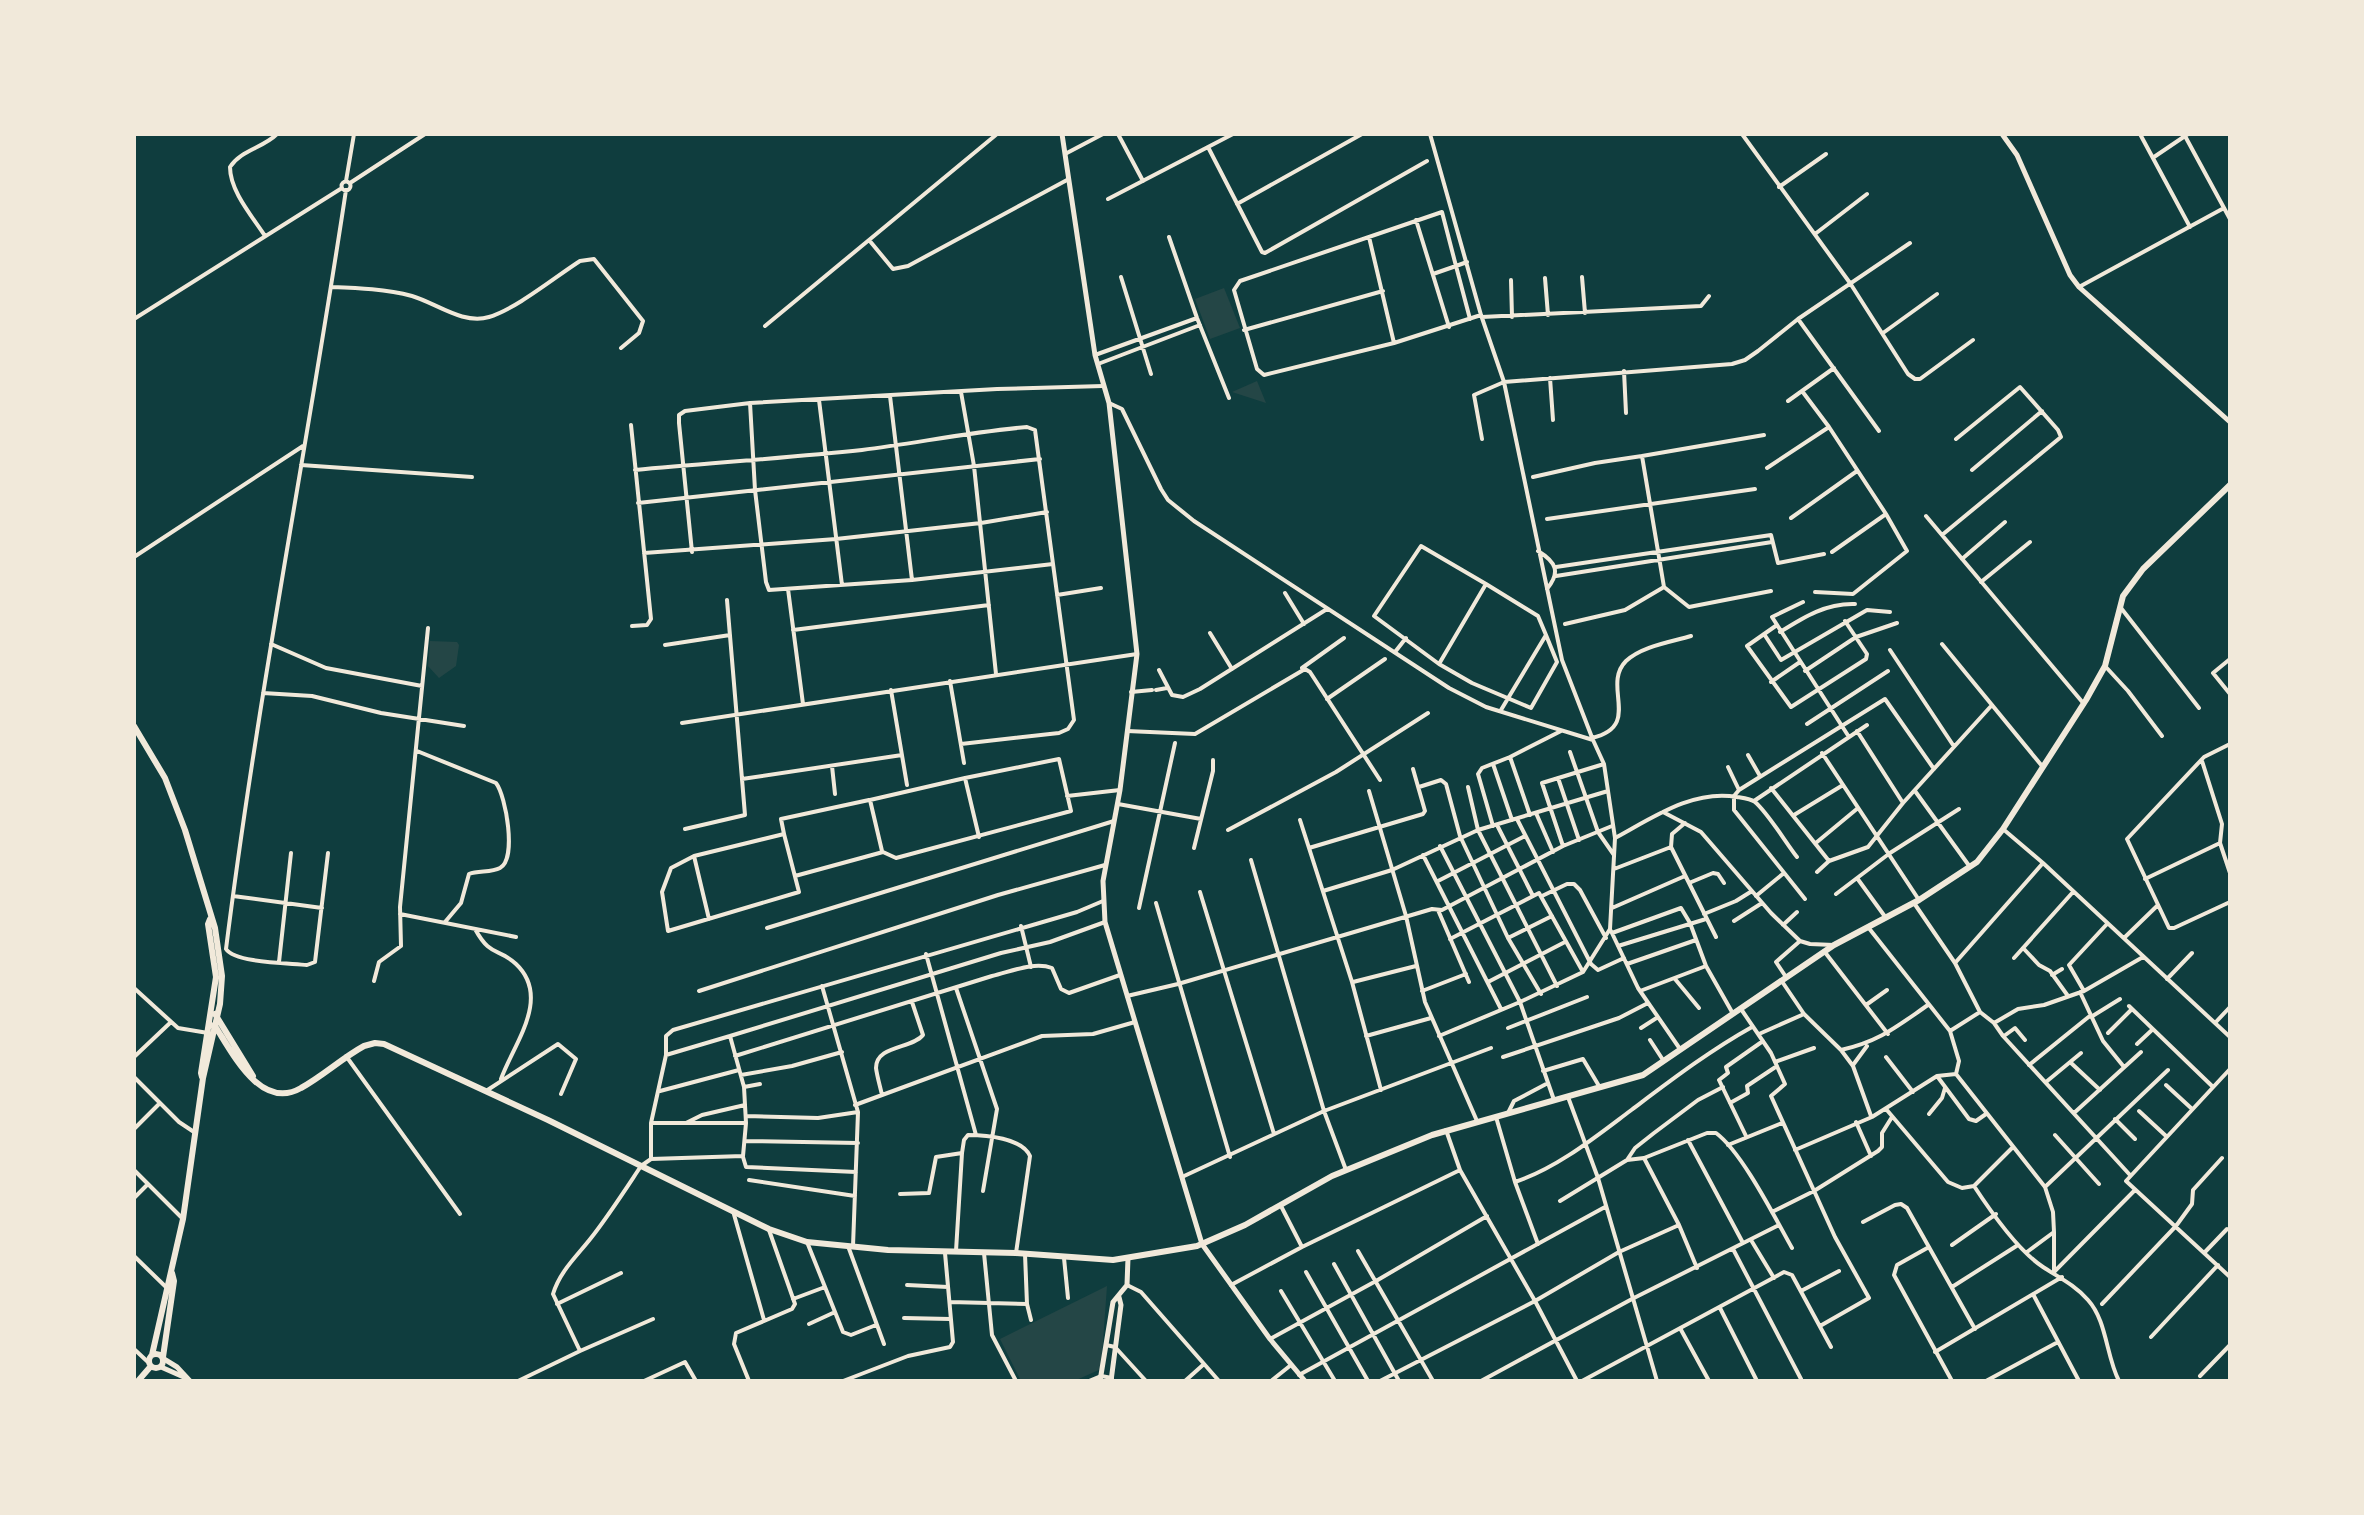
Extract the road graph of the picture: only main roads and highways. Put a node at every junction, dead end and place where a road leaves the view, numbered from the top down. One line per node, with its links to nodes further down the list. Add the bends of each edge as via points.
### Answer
1 (2230, 485): 6 (main road, via 2143,569 2123,596 2105,666 2084,704 2003,829 1970,867 1824,951 1643,1075 1446,1130 1346,1170 1202,1244 1128,1258 1064,1258 807,1242 769,1229 384,1044 364,1046 290,1093 271,1092)
2 (134, 726): 3 (main road, via 158,765 194,855 210,919)
3 (215, 1014): 4 (main road); 6 (main road)
4 (212, 1025): 5 (main road); 5 (main road); 6 (main road)
5 (203, 1078): 7 (main road)
6 (254, 1079)
7 (172, 1273): 8 (main road); 9 (main road)
8 (151, 1361): 9 (main road); 9 (main road, via 158,1354); 10 (main road)
9 (163, 1361)
10 (138, 1381)

